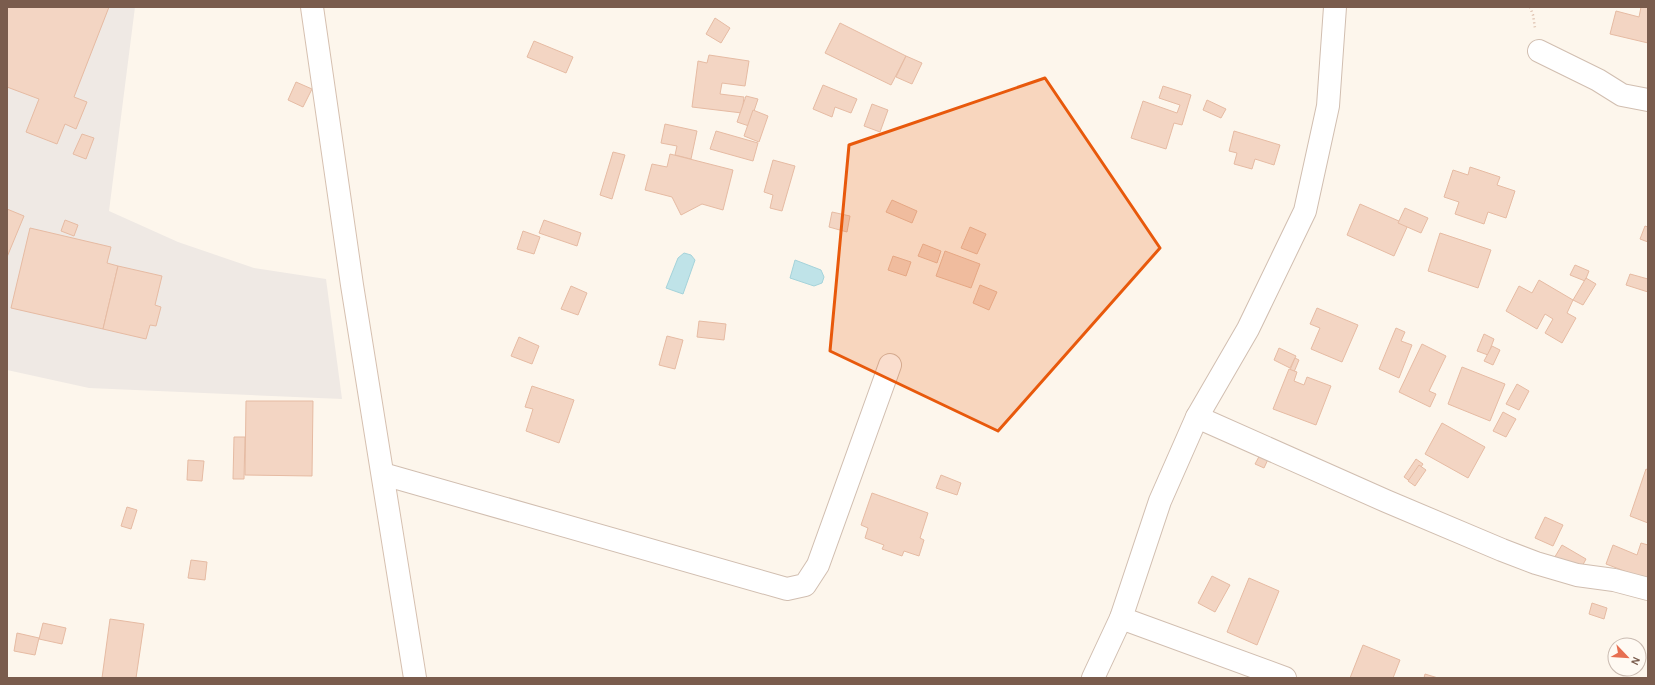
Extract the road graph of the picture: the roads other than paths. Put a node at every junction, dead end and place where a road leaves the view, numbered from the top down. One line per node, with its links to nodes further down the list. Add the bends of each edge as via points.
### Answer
1 (312, 7): 7 (street, via 352,286)
2 (1335, 7): 6 (street, via 1328,106 1305,211 1248,329)
3 (1539, 51): 4 (street, via 1598,80 1622,95)
4 (1648, 100)
5 (890, 366): 7 (street, via 818,565 805,585 787,589)
6 (1197, 417): 8 (street, via 1386,502 1536,564); 9 (street, via 1160,501)
7 (383, 474): 10 (street)
8 (1648, 589)
9 (1121, 618): 11 (street); 12 (street)
10 (415, 678)
11 (1093, 678)
12 (1285, 678)

